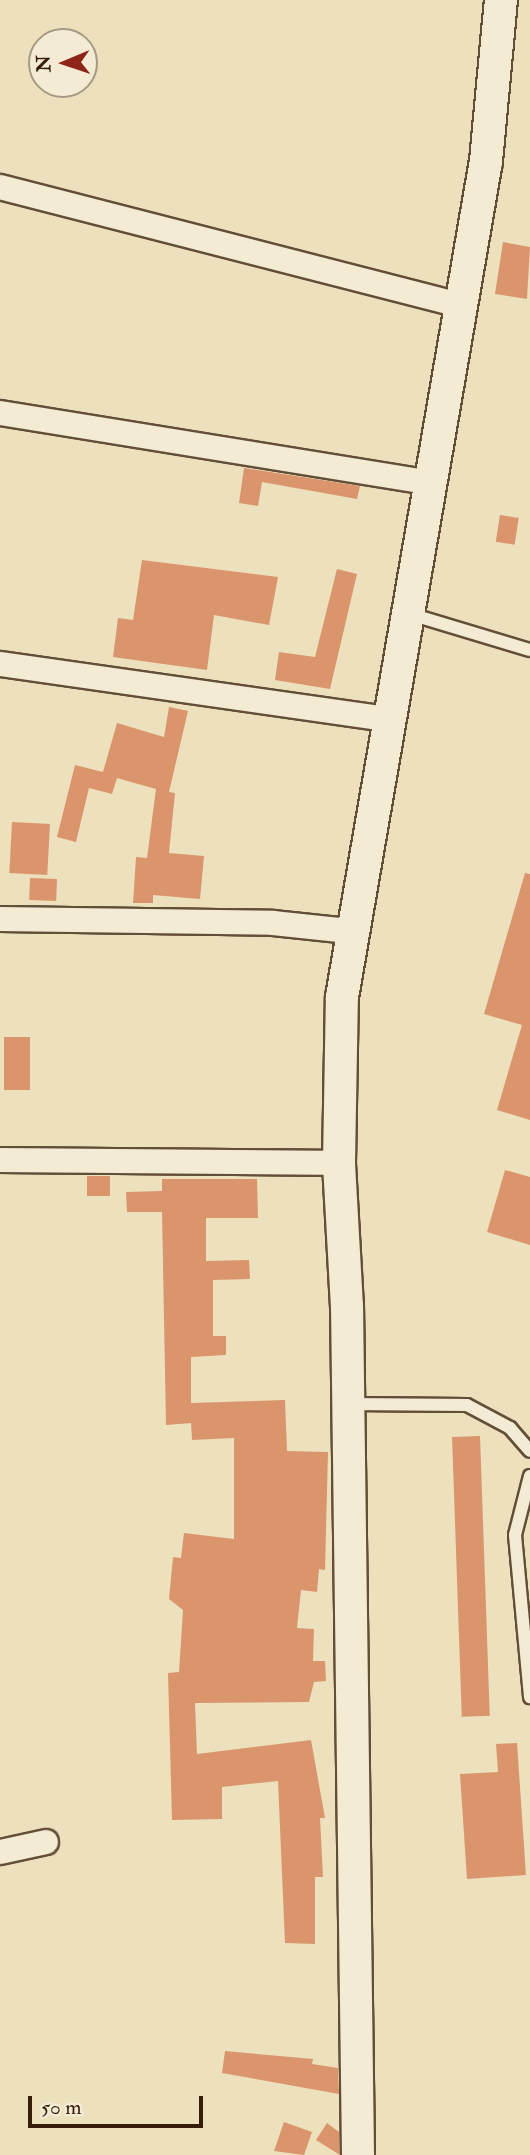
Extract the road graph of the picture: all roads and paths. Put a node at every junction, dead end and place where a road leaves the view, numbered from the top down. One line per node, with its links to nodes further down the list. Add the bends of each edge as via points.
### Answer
1 (501, 0): 3 (street, via 486,161)
2 (0, 187): 3 (street)
3 (461, 305): 5 (street)
4 (0, 413): 5 (street)
5 (426, 482): 6 (street)
6 (406, 612): 7 (lane); 9 (street)
7 (530, 650)
8 (0, 664): 9 (street)
9 (385, 719): 11 (street)
10 (0, 919): 11 (street, via 273,923)
11 (349, 931): 13 (street)
12 (0, 1160): 13 (street)
13 (339, 1163): 14 (street)
14 (348, 1404): 15 (lane, via 467,1405 510,1428); 22 (street)
15 (530, 1451)
16 (530, 1475): 17 (lane)
17 (515, 1535): 18 (lane); 19 (lane)
18 (530, 1541)
19 (530, 1696)
20 (46, 1842): 21 (street)
21 (0, 1852)
22 (358, 2155)

